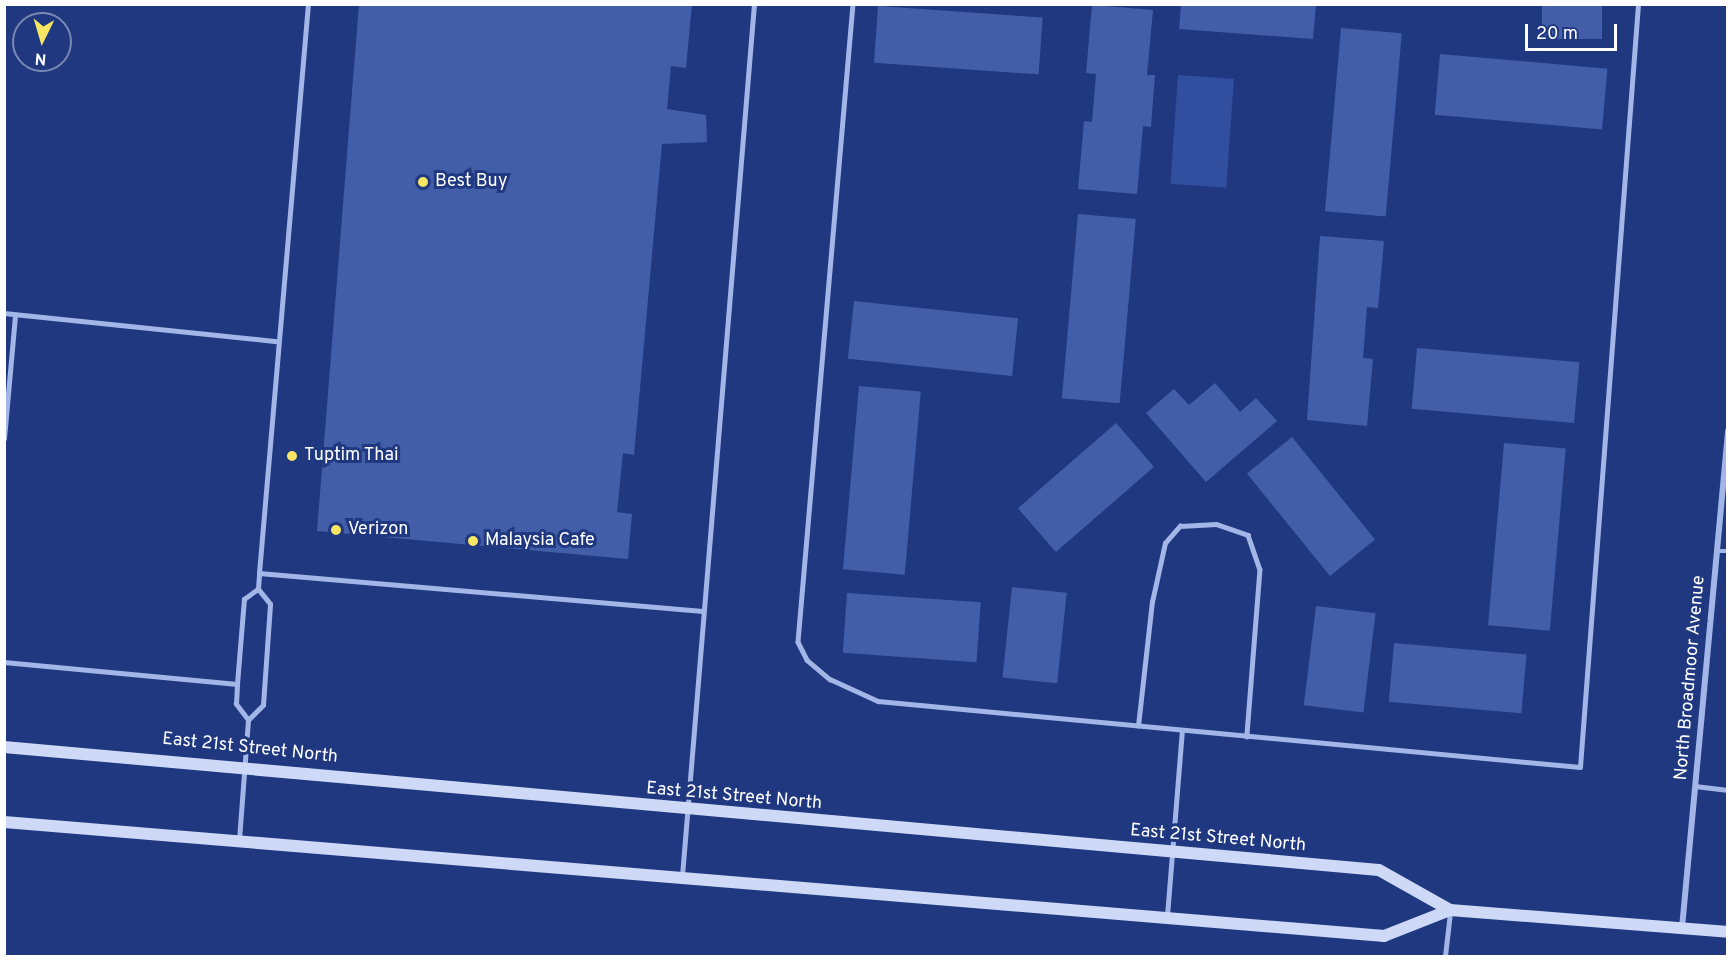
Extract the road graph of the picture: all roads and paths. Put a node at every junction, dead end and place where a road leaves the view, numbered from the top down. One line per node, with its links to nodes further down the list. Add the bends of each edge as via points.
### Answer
1 (308, 4): 7 (lane)
2 (754, 4): 15 (lane)
3 (853, 4): 19 (lane, via 798,642 807,660 831,679 878,701)
4 (1638, 4): 21 (lane, via 1580,767)
5 (4, 314): 6 (lane)
6 (15, 315): 7 (lane); 9 (lane)
7 (277, 340): 13 (lane)
8 (1728, 431): 10 (street, North Broadmoor Avenue)
9 (4, 439)
10 (1725, 483): 11 (street, North Broadmoor Avenue)
11 (1718, 551): 12 (lane); 24 (street, North Broadmoor Avenue)
12 (1728, 551)
13 (259, 573): 14 (lane); 15 (lane)
14 (258, 589): 17 (lane, via 244,599); 18 (lane, via 270,604 266,666 263,705)
15 (702, 611): 26 (lane)
16 (4, 662): 17 (lane)
17 (237, 684): 18 (lane, via 236,704)
18 (248, 720): 23 (lane)
19 (1138, 726): 20 (lane); 21 (lane, via 1152,602 1166,543 1180,526 1216,524 1248,535 1260,569)
20 (1182, 731): 21 (lane); 29 (lane)
21 (1247, 736)
22 (4, 747): 23 (main road, East 21st Street North)
23 (246, 765): 26 (main road, East 21st Street North); 28 (lane)
24 (1695, 786): 25 (lane); 33 (street, North Broadmoor Avenue)
25 (1728, 790)
26 (688, 810): 29 (main road, East 21st Street North); 30 (lane)
27 (4, 822): 28 (main road, East 21st Street North)
28 (239, 840): 30 (main road, East 21st Street North)
29 (1173, 853): 31 (main road, East 21st Street North, via 1379,870); 32 (lane)
30 (682, 876): 32 (main road, East 21st Street North)
31 (1450, 910): 32 (main road, East 21st Street North, via 1384,936); 33 (main road, East 21st Street North); 35 (lane)
32 (1167, 918)
33 (1682, 928): 34 (main road, East 21st Street North)
34 (1728, 932)
35 (1445, 957)

